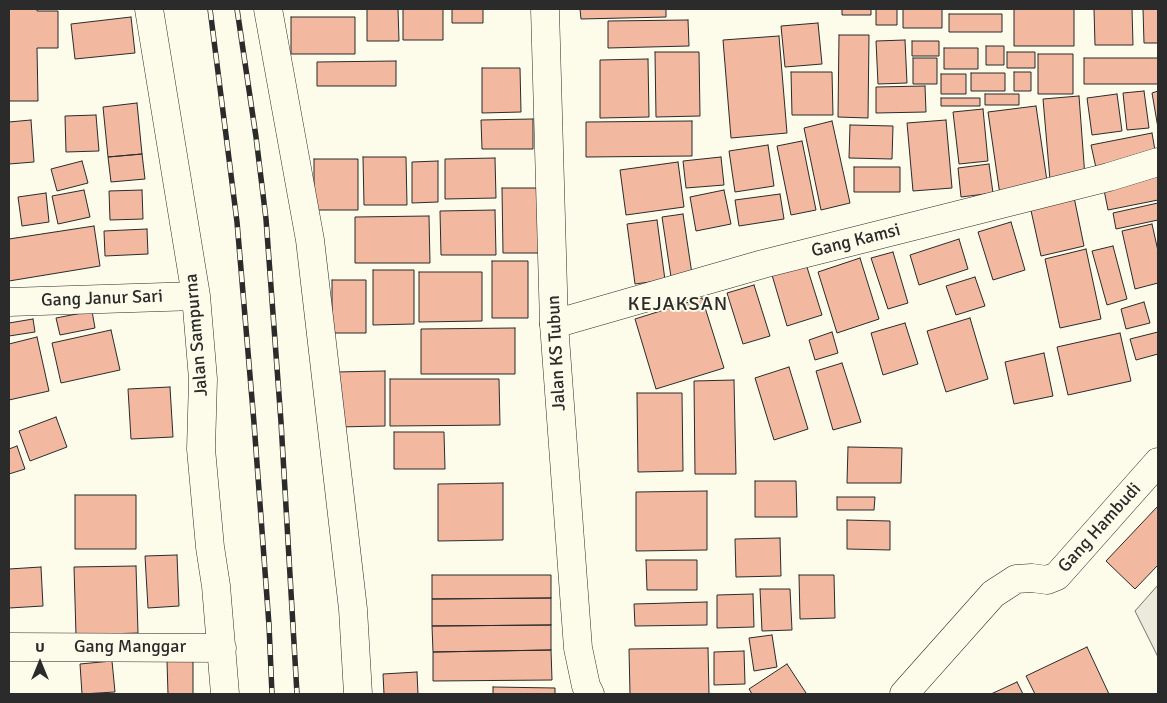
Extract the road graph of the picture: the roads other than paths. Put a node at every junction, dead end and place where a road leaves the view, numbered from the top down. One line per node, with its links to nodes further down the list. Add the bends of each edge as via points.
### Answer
1 (149, 9): 5 (street, Jalan Sampurna)
2 (268, 9): 12 (street, via 310,240 353,609)
3 (545, 9): 7 (street, Jalan KS Tubun)
4 (1158, 162): 7 (street, Gang Kamsi, via 1110,177 763,264)
5 (196, 296): 6 (street, Gang Janur Sari); 10 (street, Jalan Sampurna, via 203,379 201,449)
6 (9, 302)
7 (554, 324): 13 (street, Jalan KS Tubun, via 578,648)
8 (1158, 462): 14 (street, Gang Hambudi, via 1057,576 1047,580 1016,578 994,594)
9 (9, 647): 10 (street, Gang Manggar)
10 (222, 648): 11 (street, Jalan Sampurna)
11 (225, 694)
12 (358, 694)
13 (590, 694)
14 (904, 694)

